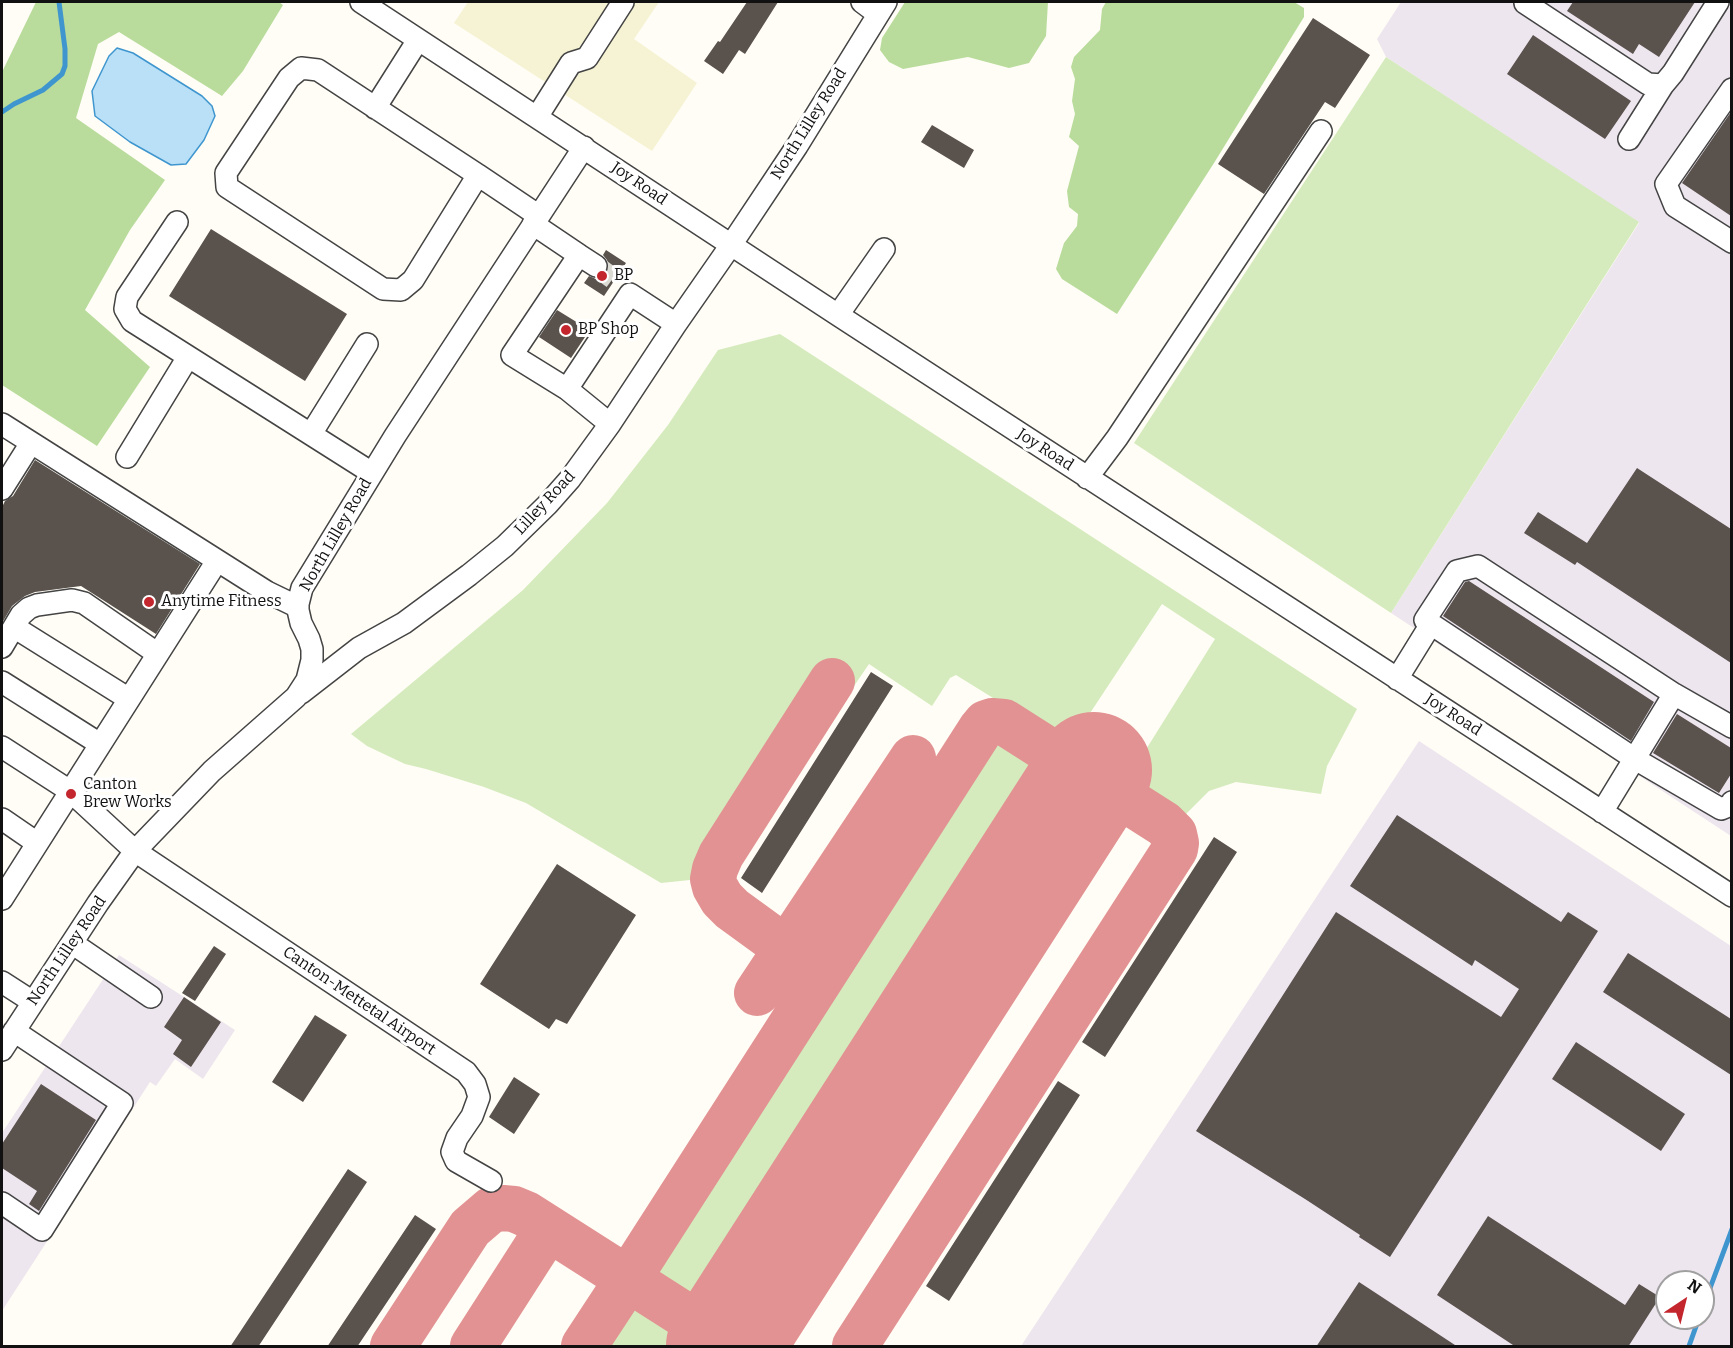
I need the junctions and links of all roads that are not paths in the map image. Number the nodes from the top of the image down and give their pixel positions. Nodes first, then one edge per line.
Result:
1 (361, 2) edge
2 (623, 2) edge
3 (1525, 2) edge
4 (1718, 2) edge
5 (875, 6) edge
6 (418, 40) junction
7 (1663, 85) junction
8 (1731, 89) edge
9 (375, 108) junction
10 (537, 117) junction
11 (1321, 130) dead end
12 (1629, 140) dead end
13 (584, 147) junction
14 (478, 175) junction
15 (536, 220) junction
16 (177, 222) dead end
17 (1731, 242) edge
18 (731, 245) junction
19 (884, 249) dead end
20 (838, 315) junction
21 (676, 324) junction
22 (367, 344) dead end
23 (188, 357) junction
24 (567, 389) junction
25 (2, 424) edge
26 (610, 424) junction
27 (310, 434) junction
28 (31, 443) junction
29 (127, 457) dead end
30 (372, 473) junction
31 (1088, 478) junction
32 (2, 489) edge
33 (217, 561) junction
34 (298, 607) junction
35 (1431, 624) junction
36 (14, 627) junction
37 (2, 647) edge
38 (158, 654) junction
39 (1397, 679) junction
40 (2, 682) edge
41 (1674, 694) junction
42 (296, 697) junction
43 (129, 699) junction
44 (1731, 728) edge
45 (100, 744) junction
46 (2, 747) edge
47 (1635, 759) junction
48 (70, 791) junction
49 (1731, 802) edge
50 (1602, 812) junction
51 (2, 819) edge
52 (37, 843) junction
53 (135, 851) junction
54 (4, 891) edge
55 (1731, 896) edge
56 (72, 943) junction
57 (2, 982) edge
58 (152, 997) dead end
59 (33, 1002) junction
60 (14, 1031) junction
61 (2, 1050) edge
62 (491, 1181) dead end
63 (2, 1203) edge

1 - 6 street, Joy Road
2 - 10 street
3 - 7 street
4 - 7 street
5 - 18 street, North Lilley Road
6 - 9 street
6 - 10 street, Joy Road
7 - 12 street
8 - 17 street
9 - 14 street
9 - 14 street
10 - 13 street, Joy Road
11 - 31 street
13 - 15 street, North Lilley Road
13 - 18 street, Joy Road
14 - 15 street
15 - 24 street
15 - 30 street, North Lilley Road
16 - 23 street
18 - 20 street, Joy Road
18 - 21 street, Lilley Road
19 - 20 street
20 - 31 street, Joy Road
21 - 24 street
21 - 26 street, Lilley Road
22 - 27 street
23 - 27 street
23 - 29 street
24 - 26 street
25 - 28 street
26 - 42 street, Lilley Road
27 - 30 street
28 - 32 street
28 - 33 street
30 - 34 street, North Lilley Road
31 - 39 street, Joy Road
33 - 34 street
33 - 38 street
34 - 42 street, North Lilley Road
35 - 39 street
35 - 41 street
35 - 47 street
36 - 37 street
36 - 38 street
36 - 43 street
38 - 43 street
39 - 50 street, Joy Road
40 - 45 street
41 - 44 street
41 - 47 street
42 - 53 street, North Lilley Road
43 - 45 street
45 - 48 street
46 - 48 street
47 - 49 street
47 - 50 street
48 - 52 street
48 - 53 street
50 - 55 street, Joy Road
51 - 52 street
52 - 54 street
53 - 56 street, North Lilley Road
53 - 62 street, Canton-Mettetal Airport
56 - 58 street
56 - 59 street, North Lilley Road
57 - 59 street
59 - 60 street, North Lilley Road
60 - 61 street, North Lilley Road
60 - 63 street

